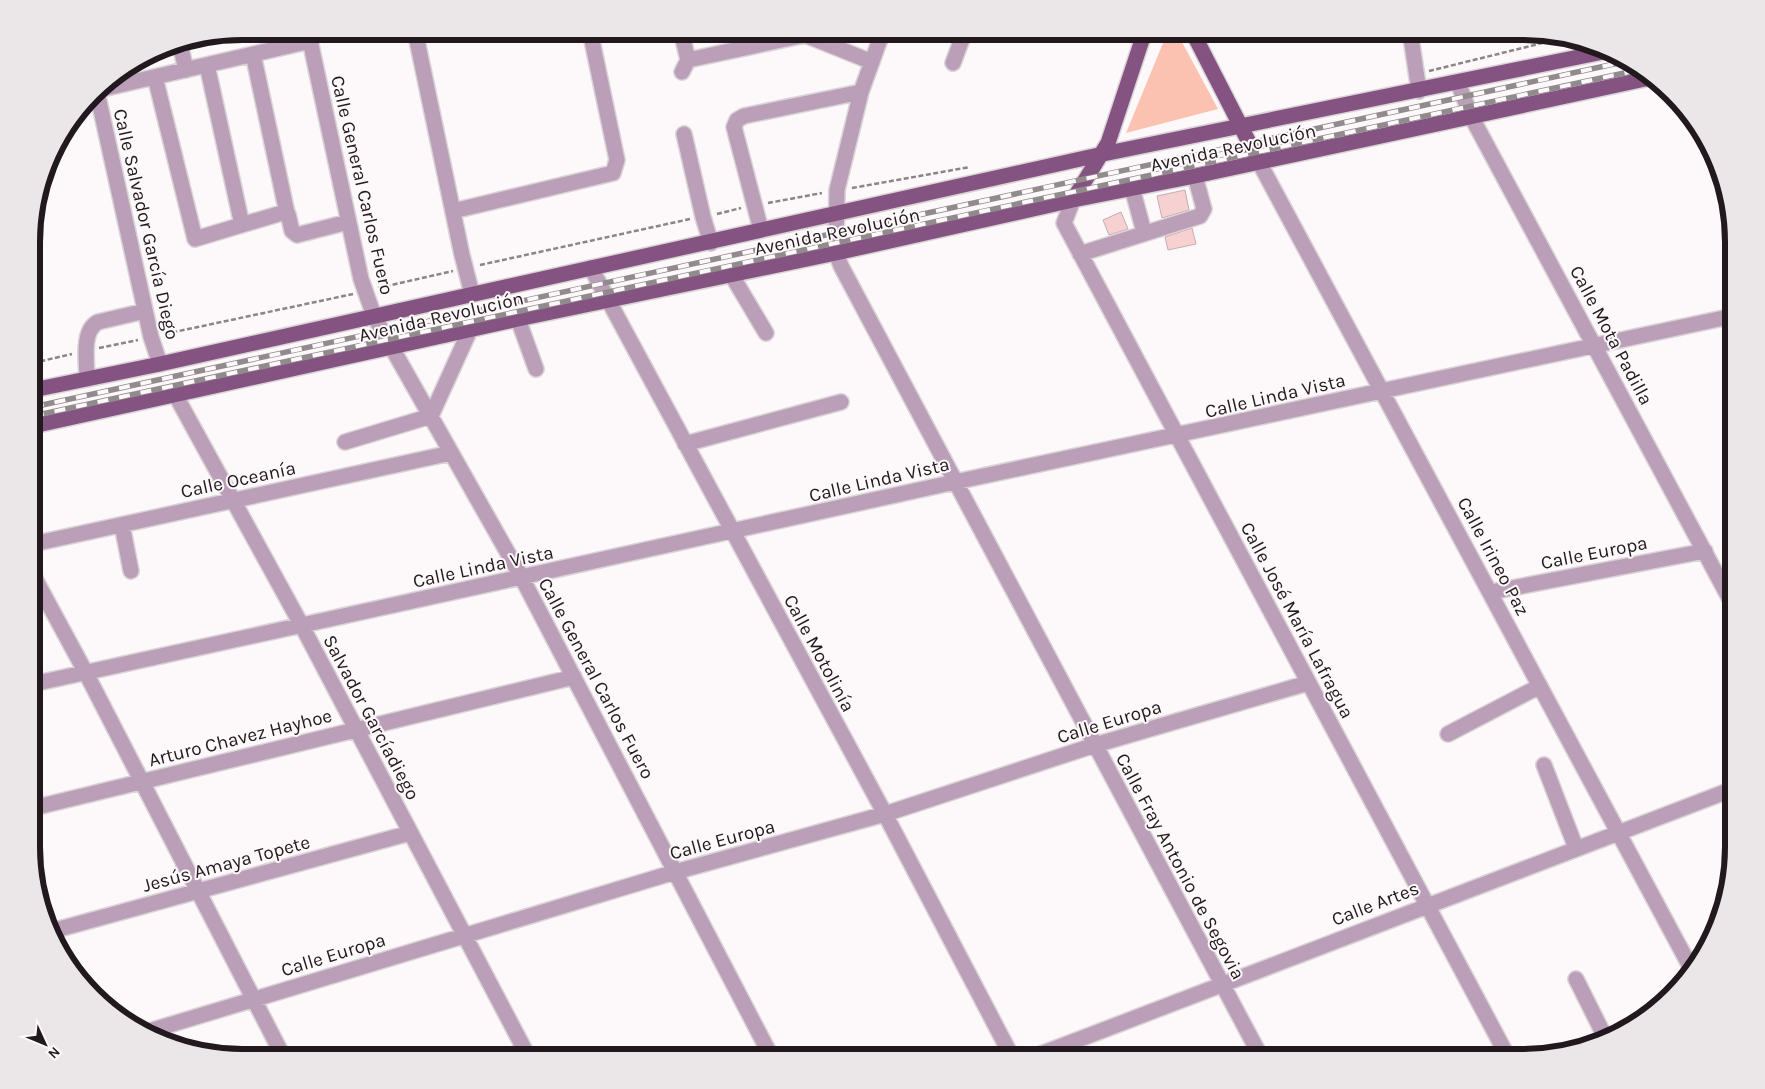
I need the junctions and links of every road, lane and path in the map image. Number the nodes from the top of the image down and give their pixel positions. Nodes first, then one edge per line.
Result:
1 (297, 40) edge
2 (310, 40) edge
3 (417, 40) edge
4 (592, 40) edge
5 (682, 40) edge
6 (779, 40) edge
7 (820, 40) edge
8 (880, 40) edge
9 (962, 40) edge
10 (1142, 40) edge
11 (1197, 40) edge
12 (1411, 40) edge
13 (1548, 42) edge
14 (181, 50) edge
15 (253, 54) junction
16 (1596, 54) edge
17 (872, 62) junction
18 (954, 63) dead end
19 (207, 65) junction
20 (186, 70) junction
21 (1416, 74) junction
22 (155, 77) junction
23 (1643, 80) edge
24 (1458, 83) junction
25 (112, 87) edge
26 (1419, 91) junction
27 (861, 92) junction
28 (99, 99) edge
29 (1471, 116) junction
30 (1242, 128) junction
31 (684, 134) dead end
32 (1103, 154) junction
33 (1259, 162) junction
34 (1195, 176) junction
35 (1132, 188) junction
36 (838, 190) junction
37 (1073, 200) junction
38 (753, 206) junction
39 (453, 211) junction
40 (287, 213) junction
41 (838, 213) junction
42 (703, 217) junction
43 (348, 222) junction
44 (242, 225) junction
45 (761, 230) junction
46 (1144, 232) junction
47 (711, 242) junction
48 (836, 253) junction
49 (1080, 254) junction
50 (465, 268) junction
51 (591, 268) junction
52 (731, 274) junction
53 (365, 291) junction
54 (472, 294) junction
55 (608, 300) junction
56 (145, 311) junction
57 (374, 316) junction
58 (1725, 318) edge
59 (518, 319) junction
60 (470, 330) junction
61 (766, 334) dead end
62 (151, 337) junction
63 (1595, 346) junction
64 (391, 348) junction
65 (87, 351) junction
66 (40, 361) edge
67 (160, 364) junction
68 (536, 369) dead end
69 (87, 379) junction
70 (40, 389) edge
71 (1383, 391) junction
72 (176, 396) junction
73 (841, 402) dead end
74 (430, 416) junction
75 (40, 425) edge
76 (1178, 437) junction
77 (345, 442) dead end
78 (685, 444) junction
79 (451, 453) junction
80 (955, 482) junction
81 (234, 501) junction
82 (122, 525) junction
83 (733, 533) junction
84 (40, 543) edge
85 (1705, 551) junction
86 (131, 571) dead end
87 (522, 578) junction
88 (40, 588) edge
89 (1725, 590) edge
90 (1490, 592) junction
91 (302, 626) junction
92 (86, 673) junction
93 (574, 678) junction
94 (40, 683) edge
95 (1308, 683) junction
96 (1540, 686) junction
97 (356, 730) junction
98 (1448, 734) dead end
99 (1095, 745) junction
100 (1544, 765) dead end
101 (142, 782) junction
102 (1725, 792) edge
103 (40, 806) edge
104 (885, 814) junction
105 (1618, 832) junction
106 (410, 833) junction
107 (1576, 848) junction
108 (676, 872) junction
109 (198, 892) junction
110 (1427, 905) junction
111 (58, 929) edge
112 (464, 935) junction
113 (1688, 963) edge
114 (1576, 979) dead end
115 (1221, 984) junction
116 (252, 999) junction
117 (155, 1029) edge
118 (1602, 1033) edge
119 (279, 1049) edge
120 (523, 1049) edge
121 (767, 1049) edge
122 (1007, 1049) edge
123 (1056, 1049) edge
124 (1257, 1049) edge
125 (1504, 1049) edge

1 - 15 street
2 - 43 street, Calle General Carlos Fuero
3 - 39 street
4 - 39 street
5 - 6 street
7 - 17 street
8 - 17 street, Calle Fray Antonio de Segovia
9 - 18 street
10 - 32 main road
11 - 30 main road
12 - 21 street
13 - 21 path
14 - 20 street
15 - 19 street
15 - 40 street
16 - 24 main road, Avenida Revolución
17 - 27 street, Calle Fray Antonio de Segovia
19 - 20 street
19 - 44 street
20 - 22 street
21 - 26 street
22 - 25 street
22 - 44 street
23 - 29 main road, Avenida Revolución
24 - 26 main road, Avenida Revolución
24 - 29 street, Calle Mota Padilla
26 - 30 main road, Avenida Revolución
27 - 36 street, Calle Fray Antonio de Segovia
27 - 38 street
28 - 56 street, Calle Salvador García Diego
29 - 33 main road, Avenida Revolución
29 - 63 street, Calle Mota Padilla
30 - 32 main road, Avenida Revolución
30 - 33 main road
31 - 42 street
32 - 37 main road
32 - 41 main road, Avenida Revolución
33 - 34 main road, Avenida Revolución
33 - 71 street, Calle Irineo Paz
34 - 35 main road, Avenida Revolución
34 - 46 street
35 - 37 main road, Avenida Revolución
35 - 46 street
36 - 38 path
36 - 41 street, Calle Fray Antonio de Segovia
37 - 48 main road, Avenida Revolución
37 - 49 street, Calle José María Lafragua
38 - 42 path
38 - 45 street
39 - 50 street
40 - 43 street
40 - 44 street
41 - 45 main road, Avenida Revolución
41 - 48 street, Calle Fray Antonio de Segovia
42 - 47 street
42 - 50 path
43 - 53 street, Calle General Carlos Fuero
45 - 47 main road, Avenida Revolución
46 - 49 street
47 - 51 main road, Avenida Revolución
48 - 52 main road, Avenida Revolución
48 - 80 street, Calle Fray Antonio de Segovia
49 - 76 street, Calle José María Lafragua
50 - 53 path
50 - 54 street
51 - 54 main road, Avenida Revolución
51 - 55 street, Calle Motolinía
52 - 55 main road, Avenida Revolución
52 - 61 street
53 - 57 street, Calle General Carlos Fuero
53 - 62 path
54 - 57 main road, Avenida Revolución
55 - 59 main road, Avenida Revolución
55 - 78 street, Calle Motolinía
56 - 62 street, Calle Salvador García Diego
56 - 65 street
57 - 64 street, Calle General Carlos Fuero
57 - 67 main road, Avenida Revolución
58 - 63 street, Calle Linda Vista
59 - 60 main road, Avenida Revolución
59 - 68 street
60 - 64 main road, Avenida Revolución
60 - 74 street
62 - 65 path
62 - 67 street, Calle Salvador García Diego
63 - 71 street, Calle Linda Vista
63 - 85 street, Calle Mota Padilla
64 - 72 main road, Avenida Revolución
64 - 74 street, Calle General Carlos Fuero
65 - 66 path
65 - 69 street
67 - 69 main road, Avenida Revolución
69 - 70 main road, Avenida Revolución
71 - 76 street, Calle Linda Vista
71 - 90 street, Calle Irineo Paz
72 - 75 main road, Avenida Revolución
72 - 81 street, Salvador Garcíadiego
73 - 78 street
74 - 77 street
74 - 79 street, Calle General Carlos Fuero
76 - 80 street, Calle Linda Vista
76 - 95 street, Calle José María Lafragua
78 - 83 street, Calle Motolinía
79 - 81 street, Calle Oceanía
79 - 87 street, Calle General Carlos Fuero
80 - 83 street, Calle Linda Vista
80 - 99 street, Calle Fray Antonio de Segovia
81 - 82 street, Calle Oceanía
81 - 91 street, Salvador Garcíadiego
82 - 84 street, Calle Oceanía
82 - 86 street
83 - 87 street, Calle Linda Vista
83 - 104 street, Calle Motolinía
85 - 89 street, Calle Mota Padilla
85 - 90 street, Calle Europa
87 - 91 street, Calle Linda Vista
87 - 93 street, Calle General Carlos Fuero
88 - 92 street
90 - 96 street, Calle Irineo Paz
91 - 92 street, Calle Linda Vista
91 - 97 street, Salvador Garcíadiego
92 - 94 street, Calle Linda Vista
92 - 101 street
93 - 97 street, Arturo Chavez Hayhoe
93 - 108 street, Calle General Carlos Fuero
95 - 99 street, Calle Europa
95 - 110 street, Calle José María Lafragua
96 - 98 street
96 - 105 street, Calle Irineo Paz
97 - 101 street, Arturo Chavez Hayhoe
97 - 106 street, Salvador Garcíadiego
99 - 104 street, Calle Europa
99 - 115 street, Calle Fray Antonio de Segovia
100 - 107 street
101 - 103 street, Arturo Chavez Hayhoe
101 - 109 street
102 - 105 street, Calle Artes
104 - 108 street, Calle Europa
104 - 122 street, Calle Motolinía
105 - 107 street, Calle Artes
105 - 113 street, Calle Irineo Paz
106 - 109 street, Jesús Amaya Topete
106 - 112 street, Salvador Garcíadiego
107 - 110 street, Calle Artes
108 - 112 street, Calle Europa
108 - 121 street, Calle General Carlos Fuero
109 - 111 street, Jesús Amaya Topete
109 - 116 street
110 - 115 street, Calle Artes
110 - 125 street, Calle José María Lafragua
112 - 116 street, Calle Europa
112 - 120 street, Salvador Garcíadiego
114 - 118 street
115 - 123 street, Calle Artes
115 - 124 street, Calle Fray Antonio de Segovia
116 - 117 street, Calle Europa
116 - 119 street

